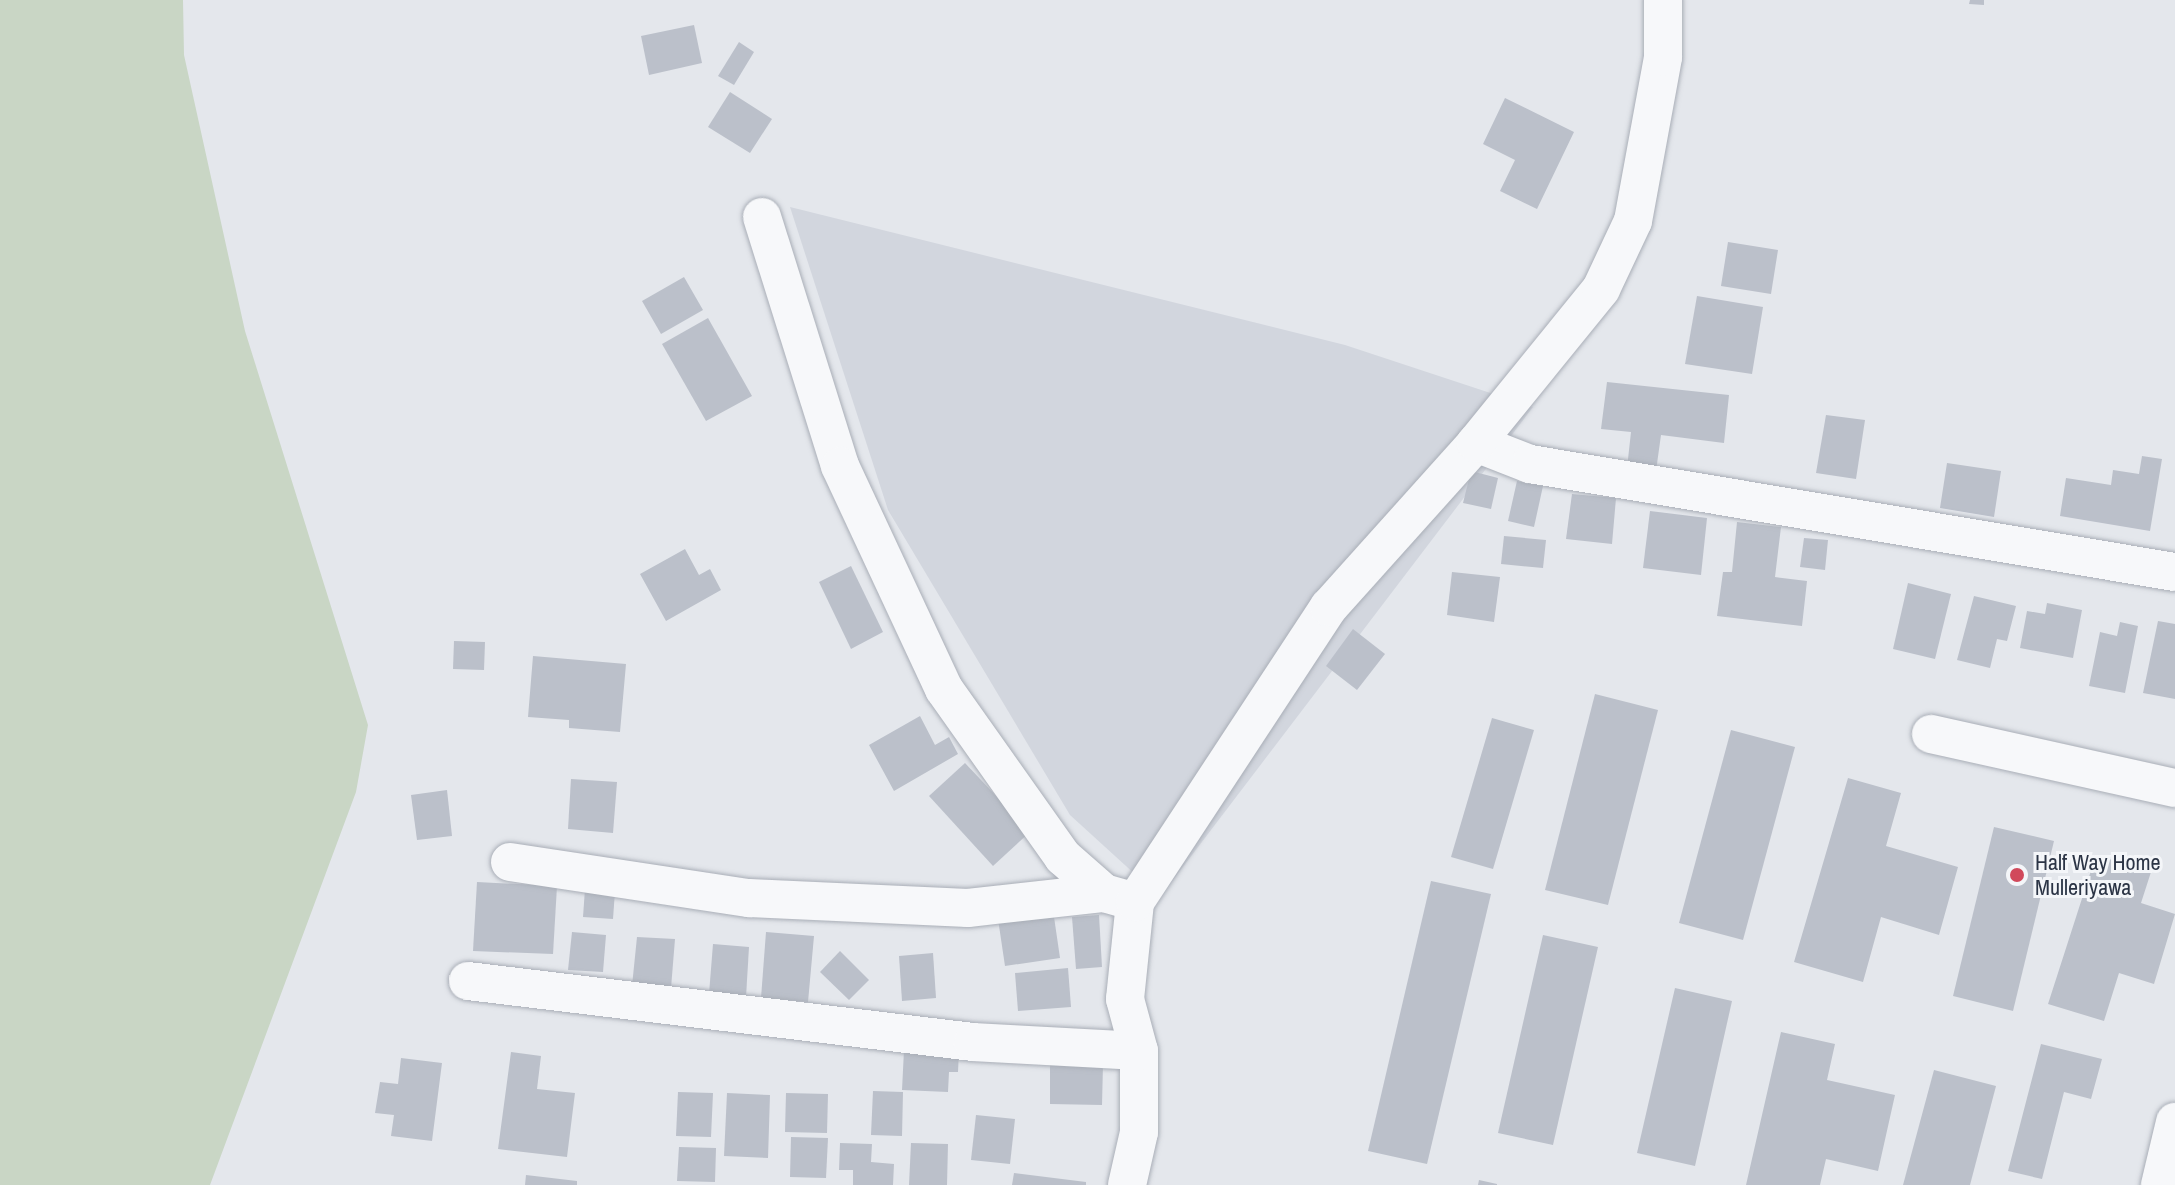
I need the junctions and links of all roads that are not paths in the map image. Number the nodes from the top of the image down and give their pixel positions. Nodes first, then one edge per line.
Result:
1 (1663, 0) edge
2 (762, 217) dead end
3 (1476, 443) junction
4 (2175, 572) edge
5 (1931, 734) dead end
6 (2175, 788) edge
7 (510, 862) dead end
8 (1119, 898) junction
9 (468, 981) dead end
10 (1139, 1051) junction
11 (2175, 1122) edge
12 (1127, 1185) edge
13 (2160, 1185) edge

1 - 3 street
2 - 8 street
3 - 4 street
3 - 8 street
5 - 6 street
7 - 8 street
8 - 10 street
9 - 10 street
10 - 12 street
11 - 13 street

